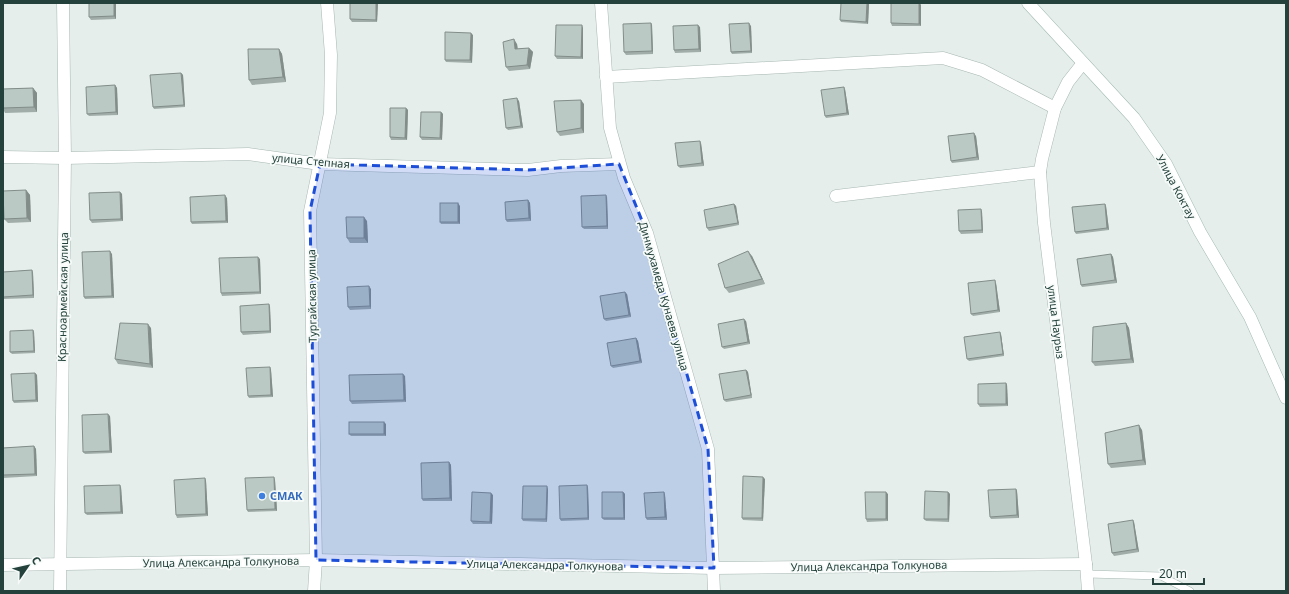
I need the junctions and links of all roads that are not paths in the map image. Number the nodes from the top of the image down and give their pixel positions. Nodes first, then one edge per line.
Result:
1 (63, 3) edge
2 (327, 3) edge
3 (601, 3) edge
4 (1028, 3) edge
5 (1083, 63) junction
6 (606, 77) junction
7 (1055, 108) junction
8 (3, 157) edge
9 (65, 158) junction
10 (320, 164) junction
11 (619, 164) junction
12 (1040, 172) junction
13 (836, 196) dead end
14 (1286, 398) edge
15 (316, 560) junction
16 (3, 565) edge
17 (60, 565) junction
18 (714, 568) junction
19 (1087, 569) junction
20 (60, 591) edge
21 (314, 591) edge
22 (714, 591) edge
23 (1088, 591) edge
24 (1190, 591) edge

1 - 9 street, Красноармейская улица
2 - 10 street, Тургайская улица
3 - 6 street, Динмухамеда Кунаева улица
4 - 5 street, Улица Коктау
5 - 7 street, улица Наурыз
5 - 14 street, Улица Коктау
6 - 7 street
6 - 11 street, Динмухамеда Кунаева улица
7 - 12 street, улица Наурыз
8 - 9 street, улица Степная
9 - 10 street, улица Степная
9 - 17 street, Красноармейская улица
10 - 11 street, улица Степная
10 - 15 street, Тургайская улица
11 - 18 street, Динмухамеда Кунаева улица
12 - 13 street
12 - 19 street, улица Наурыз
15 - 17 street, Улица Александра Толкунова
15 - 18 street, Улица Александра Толкунова
15 - 21 street, Тургайская улица
16 - 17 street, Улица Александра Толкунова
17 - 20 street, Красноармейская улица
18 - 19 street, Улица Александра Толкунова
18 - 22 street, Динмухамеда Кунаева улица
19 - 23 street, улица Наурыз
19 - 24 lane

